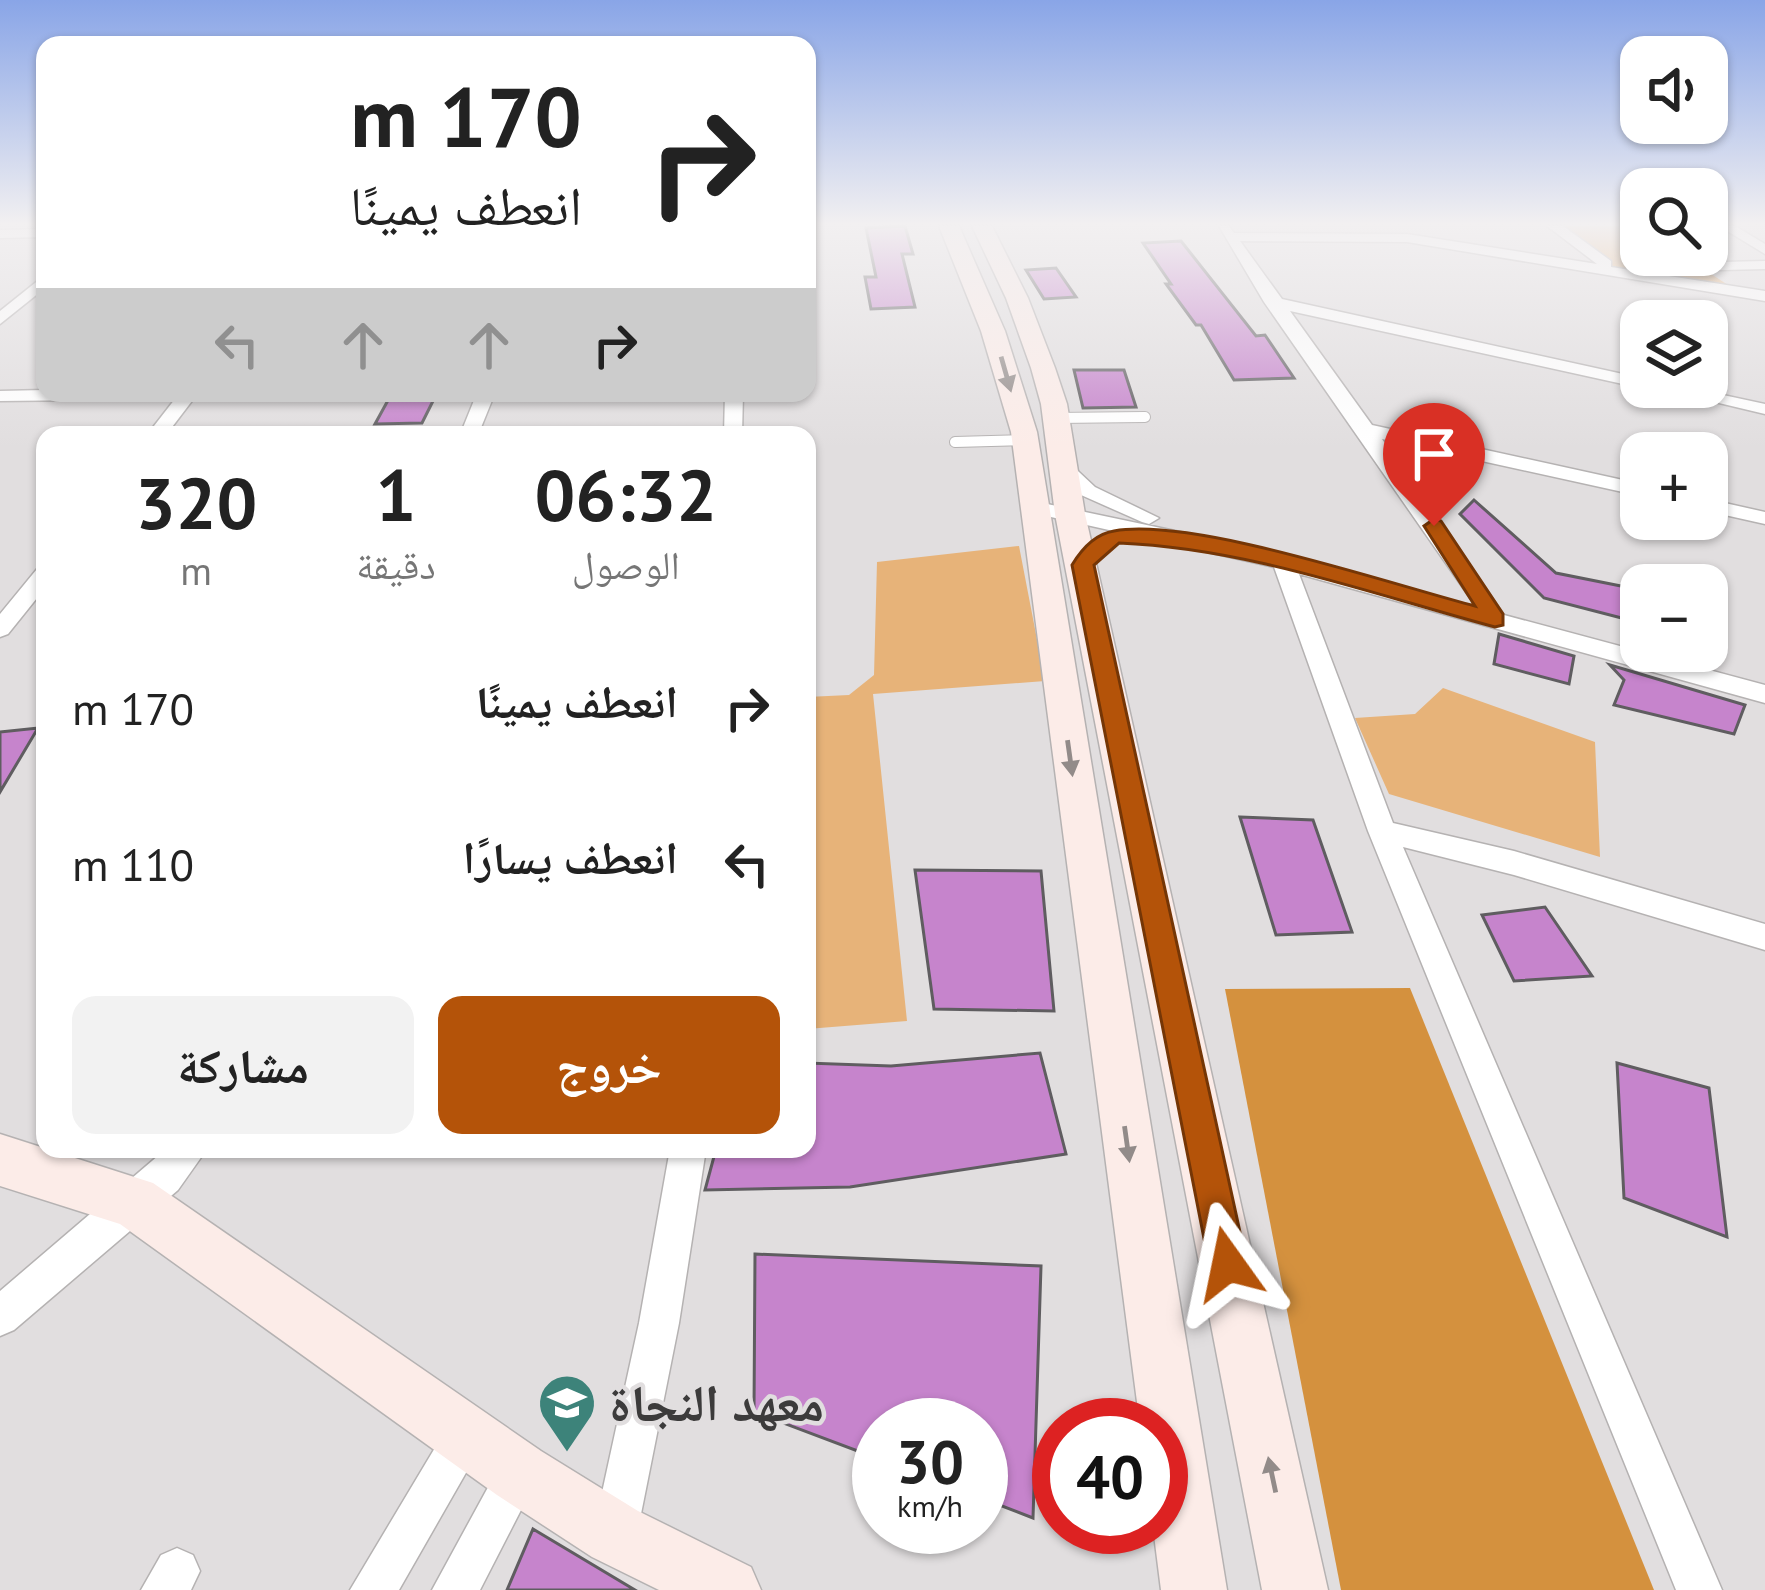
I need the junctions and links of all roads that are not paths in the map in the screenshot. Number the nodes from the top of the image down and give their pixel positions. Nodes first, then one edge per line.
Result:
1 (980, 300) edge
2 (1017, 300) edge
3 (1272, 302) joint
4 (1620, 378) edge
5 (0, 396) edge
6 (36, 396) edge
7 (183, 402) edge
8 (1728, 402) edge
9 (1765, 410) edge
10 (1145, 417) dead end
11 (163, 426) edge
12 (1040, 429) junction
13 (1364, 429) junction
14 (955, 442) dead end
15 (1063, 463) junction
16 (1620, 485) edge
17 (1051, 510) junction
18 (1728, 510) edge
19 (1765, 518) edge
20 (1232, 549) junction
21 (1283, 564) junction
22 (1083, 565) junction
23 (36, 585) edge
24 (1495, 619) junction
25 (0, 629) edge
26 (1765, 694) edge
27 (1382, 831) junction
28 (1765, 937) edge
29 (181, 1158) edge
30 (686, 1158) edge
31 (0, 1160) edge
32 (134, 1202) junction
33 (0, 1316) edge
34 (466, 1436) junction
35 (519, 1473) junction
36 (615, 1534) junction
37 (374, 1590) edge
38 (455, 1590) edge
39 (728, 1590) edge
40 (1194, 1590) edge
41 (1295, 1590) edge
42 (1699, 1590) edge

1 -> 12 street
2 - 12 street
3 - 4 street
3 - 13 street
5 - 6 street
7 - 11 street
8 - 9 street
10 - 12 lane
12 - 14 lane
12 - 15 street
12 - 17 street
13 - 16 street
13 - 24 street
15 - 17 street
15 - 20 street
17 - 20 street
17 - 22 street
17 -> 40 street
18 - 19 street
20 - 21 street
20 - 22 street
21 - 24 street
21 - 27 street
41 -> 22 street
23 - 25 street
24 - 26 street
27 - 28 street
27 - 42 street
29 - 32 street
30 - 36 street
31 - 32 street
32 - 33 street
32 - 34 street
34 - 35 street
34 - 37 street
35 - 36 street
35 - 38 street
36 - 39 street

